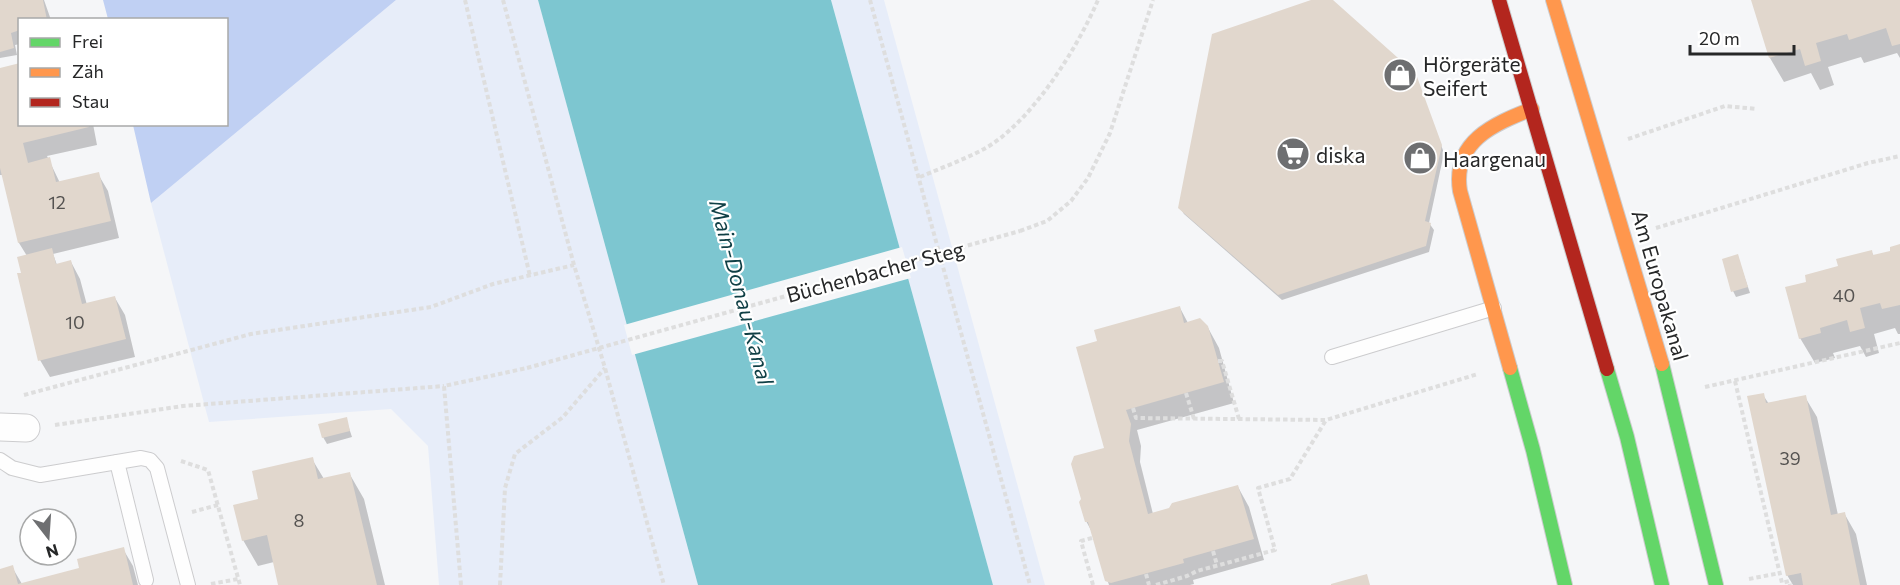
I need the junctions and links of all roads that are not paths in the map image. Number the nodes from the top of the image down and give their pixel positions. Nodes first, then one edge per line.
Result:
1 (1499, 0) edge
2 (1553, 0) edge
3 (1532, 109) junction
4 (1494, 308) junction
5 (1332, 357) dead end
6 (0, 460) edge
7 (117, 462) junction
8 (146, 580) dead end
9 (188, 585) edge
10 (1565, 585) edge
11 (1662, 585) edge
12 (1716, 585) edge

1 - 3 main road
2 - 12 main road, Am Europakanal
3 - 4 main road
3 - 11 main road
4 - 5 lane
4 - 10 main road
6 - 7 lane
7 - 8 lane
7 - 9 lane

